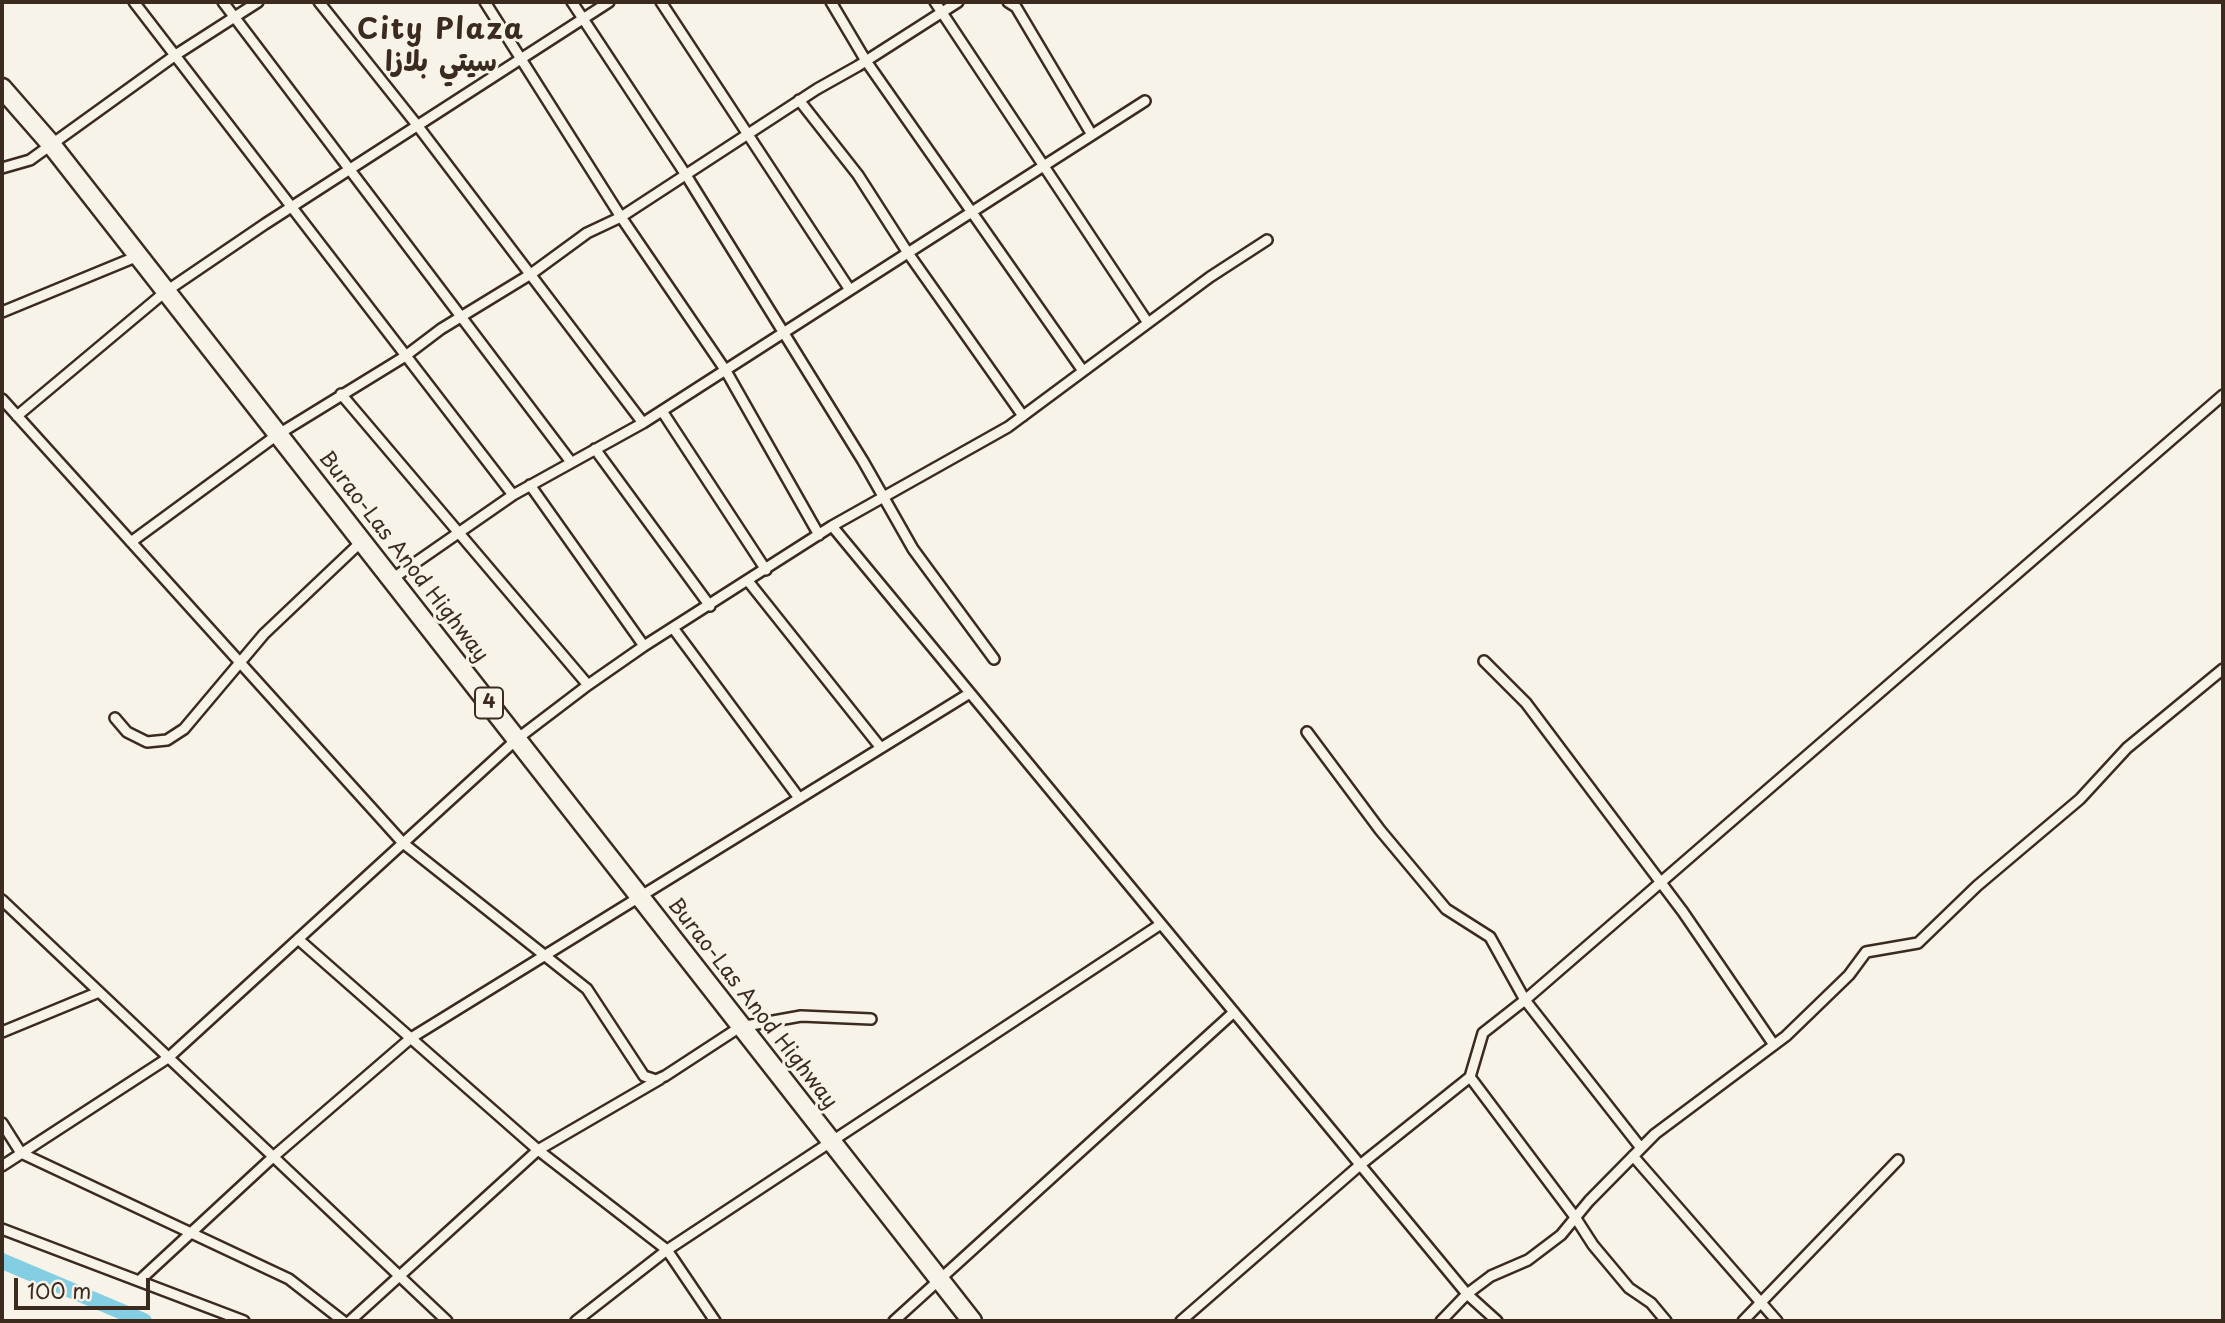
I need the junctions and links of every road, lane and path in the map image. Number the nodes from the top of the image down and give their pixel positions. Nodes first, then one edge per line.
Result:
1 (134, 2) edge
2 (223, 2) edge
3 (258, 2) edge
4 (318, 2) edge
5 (485, 2) edge
6 (572, 2) edge
7 (609, 2) edge
8 (660, 2) edge
9 (831, 2) edge
10 (935, 2) edge
11 (958, 2) edge
12 (1008, 2) edge
13 (942, 12) junction
14 (235, 16) junction
15 (582, 18) junction
16 (177, 54) junction
17 (521, 61) junction
18 (866, 61) junction
19 (2, 88) edge
20 (799, 100) junction
21 (1145, 101) dead end
22 (417, 125) junction
23 (747, 135) junction
24 (1092, 135) junction
25 (50, 143) junction
26 (1044, 166) junction
27 (2, 169) edge
28 (348, 170) junction
29 (686, 175) junction
30 (292, 207) junction
31 (972, 212) junction
32 (621, 217) junction
33 (1267, 240) dead end
34 (908, 253) junction
35 (138, 257) junction
36 (531, 274) junction
37 (849, 290) junction
38 (165, 292) junction
39 (2, 312) edge
40 (460, 318) junction
41 (1148, 323) junction
42 (784, 333) junction
43 (404, 357) junction
44 (726, 371) junction
45 (1083, 371) junction
46 (341, 394) junction
47 (2223, 395) edge
48 (2, 399) edge
49 (662, 411) junction
50 (17, 416) junction
51 (1023, 416) junction
52 (643, 423) junction
53 (277, 435) junction
54 (595, 449) junction
55 (571, 462) junction
56 (530, 485) junction
57 (513, 495) junction
58 (883, 497) junction
59 (832, 526) junction
60 (458, 534) junction
61 (819, 535) junction
62 (131, 542) junction
63 (361, 542) junction
64 (766, 570) junction
65 (392, 579) junction
66 (748, 581) junction
67 (710, 606) junction
68 (673, 628) junction
69 (644, 646) junction
70 (994, 659) dead end
71 (1484, 661) dead end
72 (239, 662) junction
73 (2223, 668) edge
74 (588, 685) junction
75 (970, 693) junction
76 (115, 718) dead end
77 (1307, 732) dead end
78 (517, 739) junction
79 (881, 748) junction
80 (799, 798) junction
81 (403, 843) junction
82 (1660, 882) junction
83 (640, 897) junction
84 (4, 906) edge
85 (1161, 924) junction
86 (298, 939) junction
87 (545, 956) junction
88 (99, 992) junction
89 (1525, 1000) junction
90 (1234, 1012) junction
91 (871, 1018) dead end
92 (740, 1027) junction
93 (2, 1032) edge
94 (411, 1038) junction
95 (1774, 1045) junction
96 (168, 1058) junction
97 (665, 1076) junction
98 (1469, 1077) junction
99 (2, 1123) edge
100 (831, 1142) junction
101 (1642, 1148) junction
102 (538, 1150) junction
103 (21, 1153) junction
104 (1633, 1156) junction
105 (274, 1157) junction
106 (1898, 1160) dead end
107 (1360, 1165) junction
108 (2, 1166) edge
109 (1575, 1217) junction
110 (2, 1229) edge
111 (192, 1233) junction
112 (667, 1250) junction
113 (400, 1276) junction
114 (940, 1279) junction
115 (140, 1280) junction
116 (1466, 1294) junction
117 (1761, 1302) junction
118 (244, 1321) edge
119 (343, 1321) edge
120 (350, 1321) edge
121 (447, 1321) edge
122 (576, 1321) edge
123 (715, 1321) edge
124 (894, 1321) edge
125 (972, 1321) edge
126 (1181, 1321) edge
127 (1441, 1321) edge
128 (1496, 1321) edge
129 (1666, 1321) edge
130 (1743, 1321) edge
131 (1777, 1321) edge

1 - 16 street
2 - 14 street
3 - 14 street
4 - 22 street
5 - 17 street
6 - 15 street
7 - 15 street
8 - 23 street
9 - 18 street
10 - 13 street
11 - 13 street
12 - 24 street
13 - 18 street
13 - 26 street
14 - 16 street
14 - 28 street
15 - 17 street
15 - 29 street
16 - 25 street
16 - 30 street
17 - 22 street
17 - 32 street
18 - 20 street
18 - 31 street
19 - 25 highway, Burao-Las Anod Highway / 4
20 - 23 street
20 - 34 street
21 - 24 street
22 - 28 street
22 - 36 street
23 - 29 street
23 - 37 street
24 - 26 street
25 - 27 street
25 - 35 highway, Burao-Las Anod Highway / 4
26 - 31 street
26 - 41 street
28 - 30 street
28 - 40 street
29 - 32 street
29 - 42 street
30 - 38 street
30 - 43 street
31 - 34 street
31 - 45 street
32 - 36 street
32 - 44 street
33 - 41 street
34 - 37 street
34 - 51 street
35 - 38 highway, Burao-Las Anod Highway / 4
35 - 39 street
36 - 40 street
36 - 52 street
37 - 42 street
38 - 50 street
38 - 53 highway, Burao-Las Anod Highway / 4
40 - 43 street
40 - 55 street
41 - 45 street
42 - 44 street
42 - 58 street
43 - 46 street
43 - 57 street
44 - 49 street
44 - 61 street
45 - 51 street
46 - 53 street
46 - 60 street
47 - 82 street
48 - 50 street
49 - 52 street
49 - 64 street
50 - 62 street
51 - 58 street
52 - 54 street
53 - 62 street
53 - 63 highway, Burao-Las Anod Highway / 4
54 - 55 street
54 - 67 street
55 - 56 street
56 - 57 street
56 - 69 street
57 - 60 street
58 - 59 street
58 - 70 street
59 - 61 street
59 - 75 street
60 - 65 street
60 - 74 street
61 - 64 street
62 - 72 street
63 - 65 highway, Burao-Las Anod Highway / 4
63 - 72 street
64 - 66 street
65 - 78 highway, Burao-Las Anod Highway / 4
66 - 67 street
66 - 79 street
67 - 68 street
68 - 69 street
68 - 80 street
69 - 74 street
71 - 82 street
72 - 76 street
72 - 81 street
73 - 95 street
74 - 78 street
75 - 79 street
75 - 85 street
77 - 89 street
78 - 81 street
78 - 83 highway, Burao-Las Anod Highway / 4
79 - 80 street
80 - 83 street
81 - 86 street
81 - 87 street
82 - 89 street
82 - 95 street
83 - 87 street
83 - 92 highway, Burao-Las Anod Highway / 4
84 - 88 street
85 - 90 street
85 - 100 street
86 - 94 street
86 - 96 street
87 - 94 street
87 - 97 street
88 - 93 street
88 - 96 street
89 - 98 street
89 - 101 street
90 - 107 street
90 - 114 street
91 - 92 street
92 - 97 street
92 - 100 highway, Burao-Las Anod Highway / 4
94 - 102 street
94 - 105 street
95 - 101 street
96 - 103 street
96 - 105 street
97 - 102 street
98 - 107 street
98 - 109 street
99 - 103 street
100 - 112 street
100 - 114 highway, Burao-Las Anod Highway / 4
101 - 104 street
102 - 112 street
102 - 113 street
103 - 108 street
103 - 111 street
104 - 109 street
104 - 117 street
105 - 111 street
105 - 113 street
106 - 117 street
107 - 116 street
107 - 126 street
109 - 116 street
109 - 129 street
110 - 115 street
111 - 115 street
111 - 119 street
112 - 122 street
112 - 123 street
113 - 120 street
113 - 121 street
114 - 124 street
114 - 125 highway, Burao-Las Anod Highway / 4
115 - 118 street
116 - 127 street
116 - 128 street
117 - 130 street
117 - 131 street

